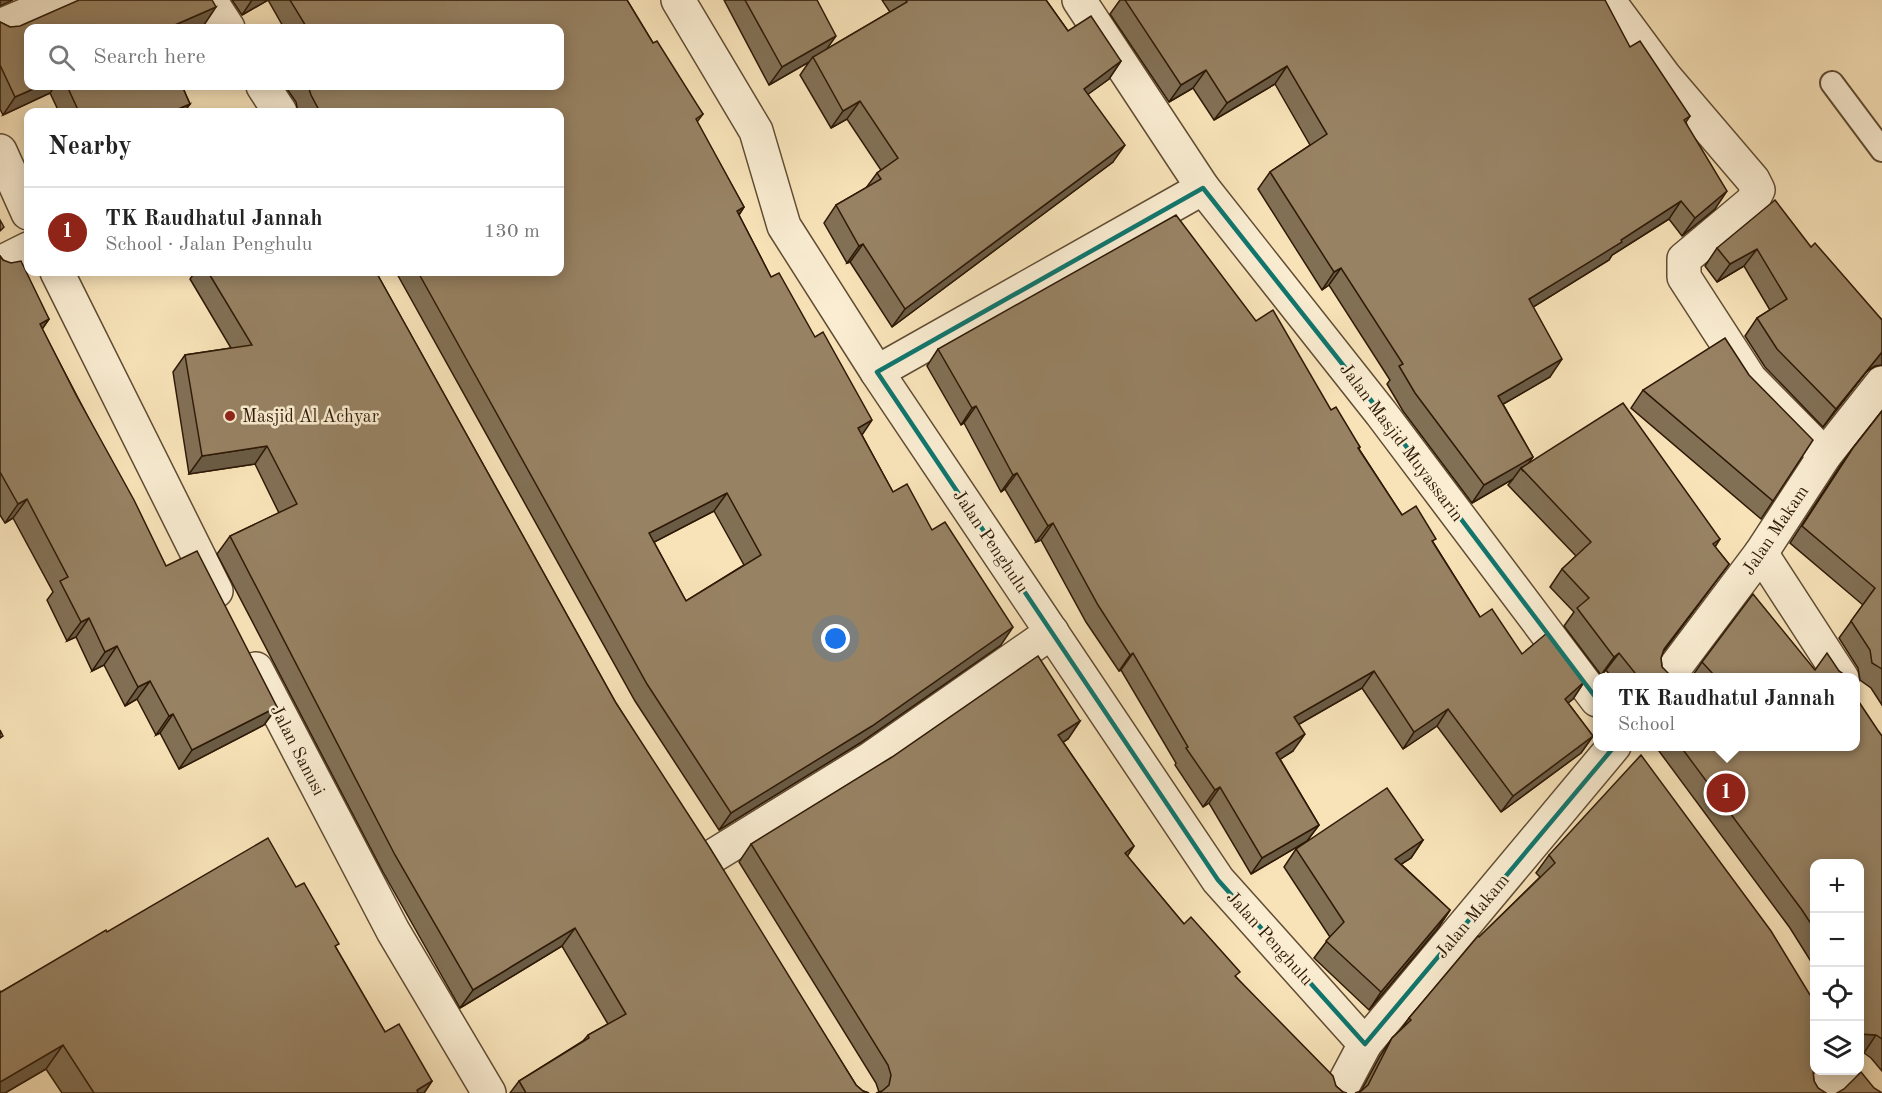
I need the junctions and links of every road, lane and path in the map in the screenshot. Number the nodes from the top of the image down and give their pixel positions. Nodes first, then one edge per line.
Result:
1 (61, 0) edge
2 (210, 0) edge
3 (678, 0) edge
4 (1079, 0) edge
5 (1608, 0) edge
6 (225, 24) edge
7 (0, 26) edge
8 (1832, 83) dead end
9 (266, 90) edge
10 (277, 108) edge
11 (1882, 150) edge
12 (0, 151) edge
13 (1203, 188) junction
14 (24, 204) edge
15 (24, 251) edge
16 (0, 263) edge
17 (59, 276) edge
18 (877, 372) junction
19 (1879, 393) edge
20 (1826, 455) junction
21 (1761, 553) junction
22 (229, 616) edge
23 (1052, 632) junction
24 (245, 648) edge
25 (1671, 673) edge
26 (1839, 673) edge
27 (1593, 695) edge
28 (1628, 751) edge
29 (694, 827) edge
30 (1365, 1044) junction
31 (1856, 1076) edge
32 (489, 1093) edge
33 (1339, 1093) edge
34 (1819, 1093) edge

1 - 7 street
2 - 6 street
3 - 18 street, Jalan Penghulu
4 - 13 street, Jalan Masjid Muyassarin
5 - 20 street
8 - 11 lane
9 - 10 street
12 - 14 street
13 - 18 street
13 - 27 street, Jalan Masjid Muyassarin
15 - 16 street
17 - 22 street
18 - 23 street, Jalan Penghulu
19 - 20 street, Jalan Makam
20 - 21 street, Jalan Makam
21 - 25 street, Jalan Makam
21 - 26 street
23 - 29 street
23 - 30 street, Jalan Penghulu
24 - 32 street, Jalan Sanusi
28 - 30 street, Jalan Makam
30 - 33 street, Jalan Makam
31 - 34 street

